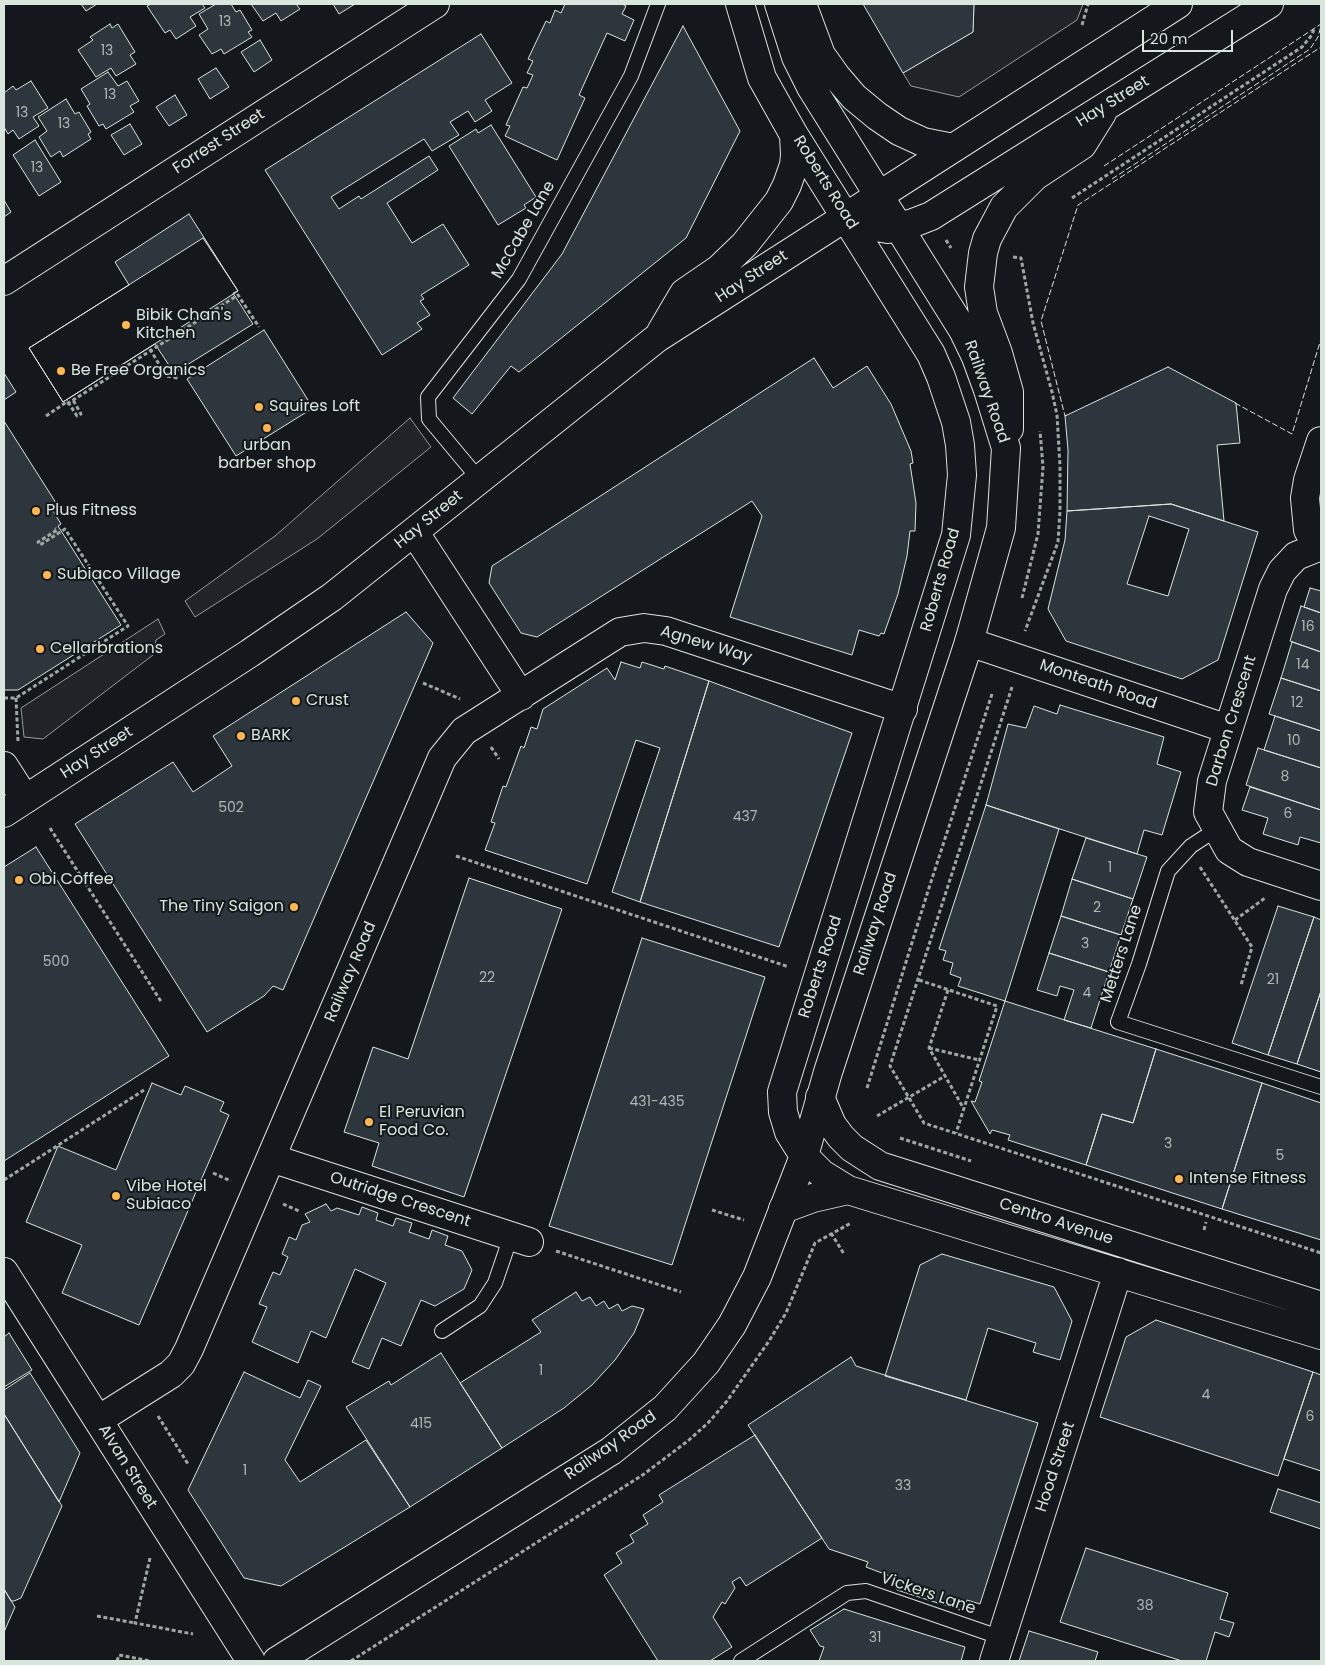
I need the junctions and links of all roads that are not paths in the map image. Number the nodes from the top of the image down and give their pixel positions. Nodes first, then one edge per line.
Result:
1 (435, 4) edge
2 (658, 4) edge
3 (740, 4) edge
4 (779, 4) edge
5 (802, 4) edge
6 (1178, 4) edge
7 (1269, 4) edge
8 (1105, 108) junction
9 (794, 135) junction
10 (952, 148) junction
11 (879, 196) junction
12 (846, 217) junction
13 (899, 227) junction
14 (4, 281) edge
15 (658, 338) junction
16 (1321, 441) edge
17 (1006, 448) junction
18 (479, 479) junction
19 (415, 532) junction
20 (1319, 547) edge
21 (969, 642) junction
22 (521, 696) junction
23 (903, 709) junction
24 (1228, 729) junction
25 (11, 756) edge
26 (14, 806) edge
27 (1217, 829) junction
28 (1321, 886) edge
29 (1321, 1087) edge
30 (820, 1097) junction
31 (804, 1156) junction
32 (271, 1158) junction
33 (848, 1190) junction
34 (783, 1209) junction
35 (520, 1239) joint
36 (4, 1272) edge
37 (1118, 1272) junction
38 (1321, 1306) edge
39 (442, 1331) dead end
40 (1321, 1335) edge
41 (98, 1420) junction
42 (998, 1649) edge
43 (251, 1661) edge
44 (277, 1661) edge
45 (742, 1661) edge

1 - 14 main road, Forrest Street
2 - 18 lane, McCabe Lane
3 - 9 main road, Roberts Road
4 - 11 main road, Railway Road
5 - 10 main road
6 - 10 main road, Hay Street
7 - 8 main road, Hay Street
8 - 13 main road, Hay Street
8 - 17 main road
9 - 12 main road, Roberts Road
9 - 15 main road
10 - 11 main road, Hay Street
11 - 12 main road, Hay Street
11 - 13 main road, Railway Road
12 - 13 main road, Hay Street
12 - 15 main road, Hay Street
12 - 23 main road, Roberts Road
13 - 17 main road, Railway Road
15 - 18 main road, Hay Street
16 - 20 main road
17 - 21 main road, Railway Road
18 - 19 main road, Hay Street
19 - 22 main road
19 - 26 main road, Hay Street
20 - 24 main road, Darbon Crescent
21 - 24 main road, Monteath Road
21 - 30 main road, Railway Road
22 - 23 main road, Agnew Way
22 - 32 main road, Railway Road
23 - 31 main road, Roberts Road
24 - 27 main road, Darbon Crescent
25 - 26 main road
27 - 28 main road, Darbon Crescent
27 - 29 lane, Metters Lane
30 - 31 main road, Railway Road
30 - 38 main road, Centro Avenue
31 - 33 main road, Centro Avenue
31 - 34 main road, Railway Road
32 - 35 main road, Outridge Crescent
32 - 41 main road, Railway Road
33 - 34 main road, Centro Avenue
33 - 37 main road, Centro Avenue
34 - 44 main road, Railway Road
35 - 39 lane
36 - 41 main road, Alvan Street
37 - 40 main road, Centro Avenue
37 - 42 main road, Hood Street
41 - 43 main road, Alvan Street
42 - 45 lane, Vickers Lane

